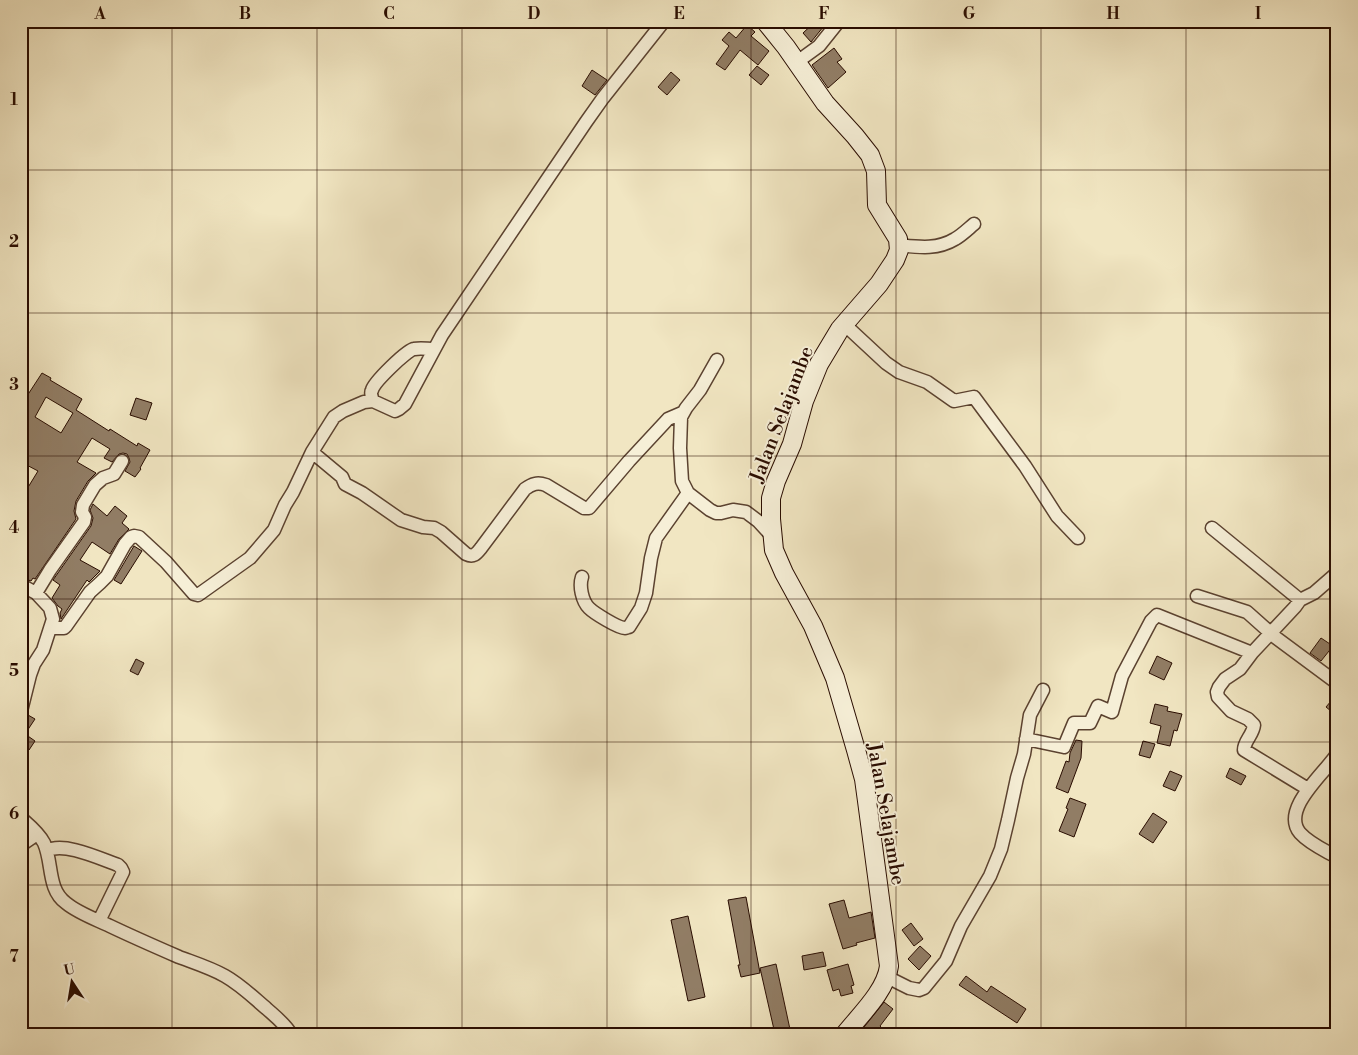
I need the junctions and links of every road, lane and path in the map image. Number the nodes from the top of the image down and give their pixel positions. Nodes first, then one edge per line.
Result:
1 (664, 21) edge
2 (765, 21) edge
3 (838, 21) edge
4 (797, 62) junction
5 (974, 224) dead end
6 (899, 245) junction
7 (844, 324) junction
8 (434, 349) junction
9 (717, 360) dead end
10 (373, 401) junction
11 (682, 413) junction
12 (312, 452) junction
13 (122, 461) dead end
14 (688, 492) junction
15 (1212, 528) dead end
16 (772, 536) junction
17 (1078, 538) dead end
18 (1337, 573) edge
19 (582, 577) dead end
20 (21, 585) edge
21 (36, 593) junction
22 (1197, 596) dead end
23 (1300, 600) junction
24 (50, 628) junction
25 (1270, 633) junction
26 (1252, 653) junction
27 (1337, 683) edge
28 (1043, 690) dead end
29 (21, 711) edge
30 (1026, 738) junction
31 (1336, 758) edge
32 (1308, 789) junction
33 (21, 818) edge
34 (37, 834) junction
35 (21, 845) edge
36 (47, 852) junction
37 (1333, 855) dead end
38 (99, 921) junction
39 (887, 977) junction
40 (291, 1034) edge
41 (845, 1034) edge

1 - 8 street
2 - 4 street
3 - 4 street
4 - 6 street
5 - 6 street
6 - 7 street, Jalan Selajambe
7 - 16 street, Jalan Selajambe
7 - 17 street
8 - 10 street
8 - 10 street
9 - 11 street
10 - 12 street
11 - 12 street
11 - 14 street
12 - 24 street
13 - 21 street
14 - 16 street
14 - 19 street
15 - 23 street
16 - 39 street, Jalan Selajambe
18 - 23 street
20 - 21 street
21 - 24 street
22 - 25 street
23 - 25 street
24 - 29 street
25 - 26 street
25 - 27 street
26 - 30 street
26 - 32 street
28 - 30 street
30 - 39 street
31 - 32 street
32 - 37 street
33 - 34 street
34 - 35 street
34 - 36 street
36 - 38 street
36 - 38 street
38 - 40 street
39 - 41 street, Jalan Selajambe

